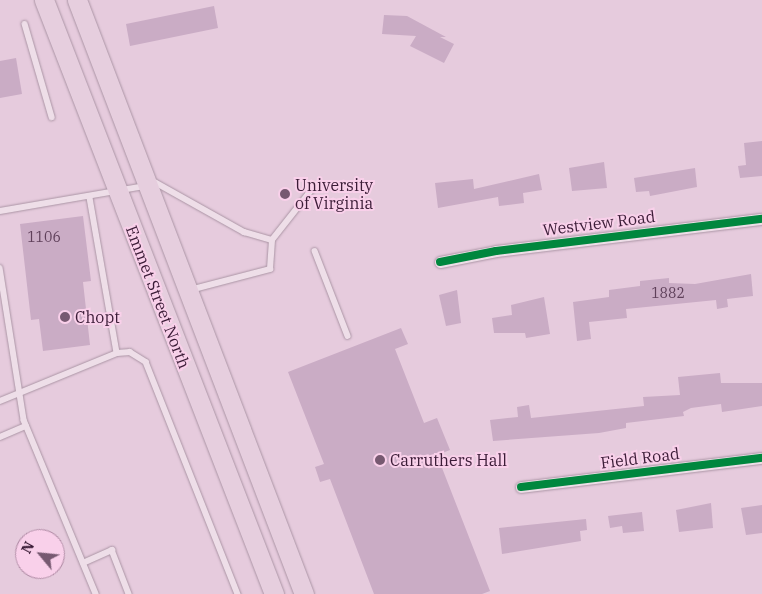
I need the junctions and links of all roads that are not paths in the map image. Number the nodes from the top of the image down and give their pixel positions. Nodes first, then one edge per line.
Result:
1 (44, 0) edge
2 (76, 0) edge
3 (25, 24) dead end
4 (52, 117) dead end
5 (142, 180) junction
6 (313, 188) dead end
7 (118, 192) junction
8 (90, 198) junction
9 (0, 211) edge
10 (762, 219) edge
11 (272, 240) junction
12 (316, 251) dead end
13 (440, 262) dead end
14 (0, 268) edge
15 (186, 291) junction
16 (348, 336) dead end
17 (118, 353) junction
18 (18, 394) junction
19 (0, 401) edge
20 (26, 426) junction
21 (0, 437) edge
22 (762, 458) edge
23 (521, 486) dead end
24 (83, 562) junction
25 (96, 594) edge
26 (129, 594) edge
27 (238, 594) edge
28 (274, 594) edge
29 (304, 594) edge

1 - 7 main road, Emmet Street North
2 - 5 main road, Emmet Street North
3 - 4 lane
5 - 7 lane
5 - 11 lane
5 - 15 main road, Emmet Street North
6 - 11 lane
7 - 8 lane
7 - 28 main road, Emmet Street North
8 - 9 lane
8 - 17 lane
10 - 13 street, Westview Road
11 - 15 lane
12 - 16 lane
14 - 18 lane
15 - 29 main road, Emmet Street North
17 - 18 lane
17 - 27 lane
18 - 19 lane
18 - 20 lane
20 - 21 lane
20 - 24 lane
22 - 23 street, Field Road
24 - 25 lane
24 - 26 lane

